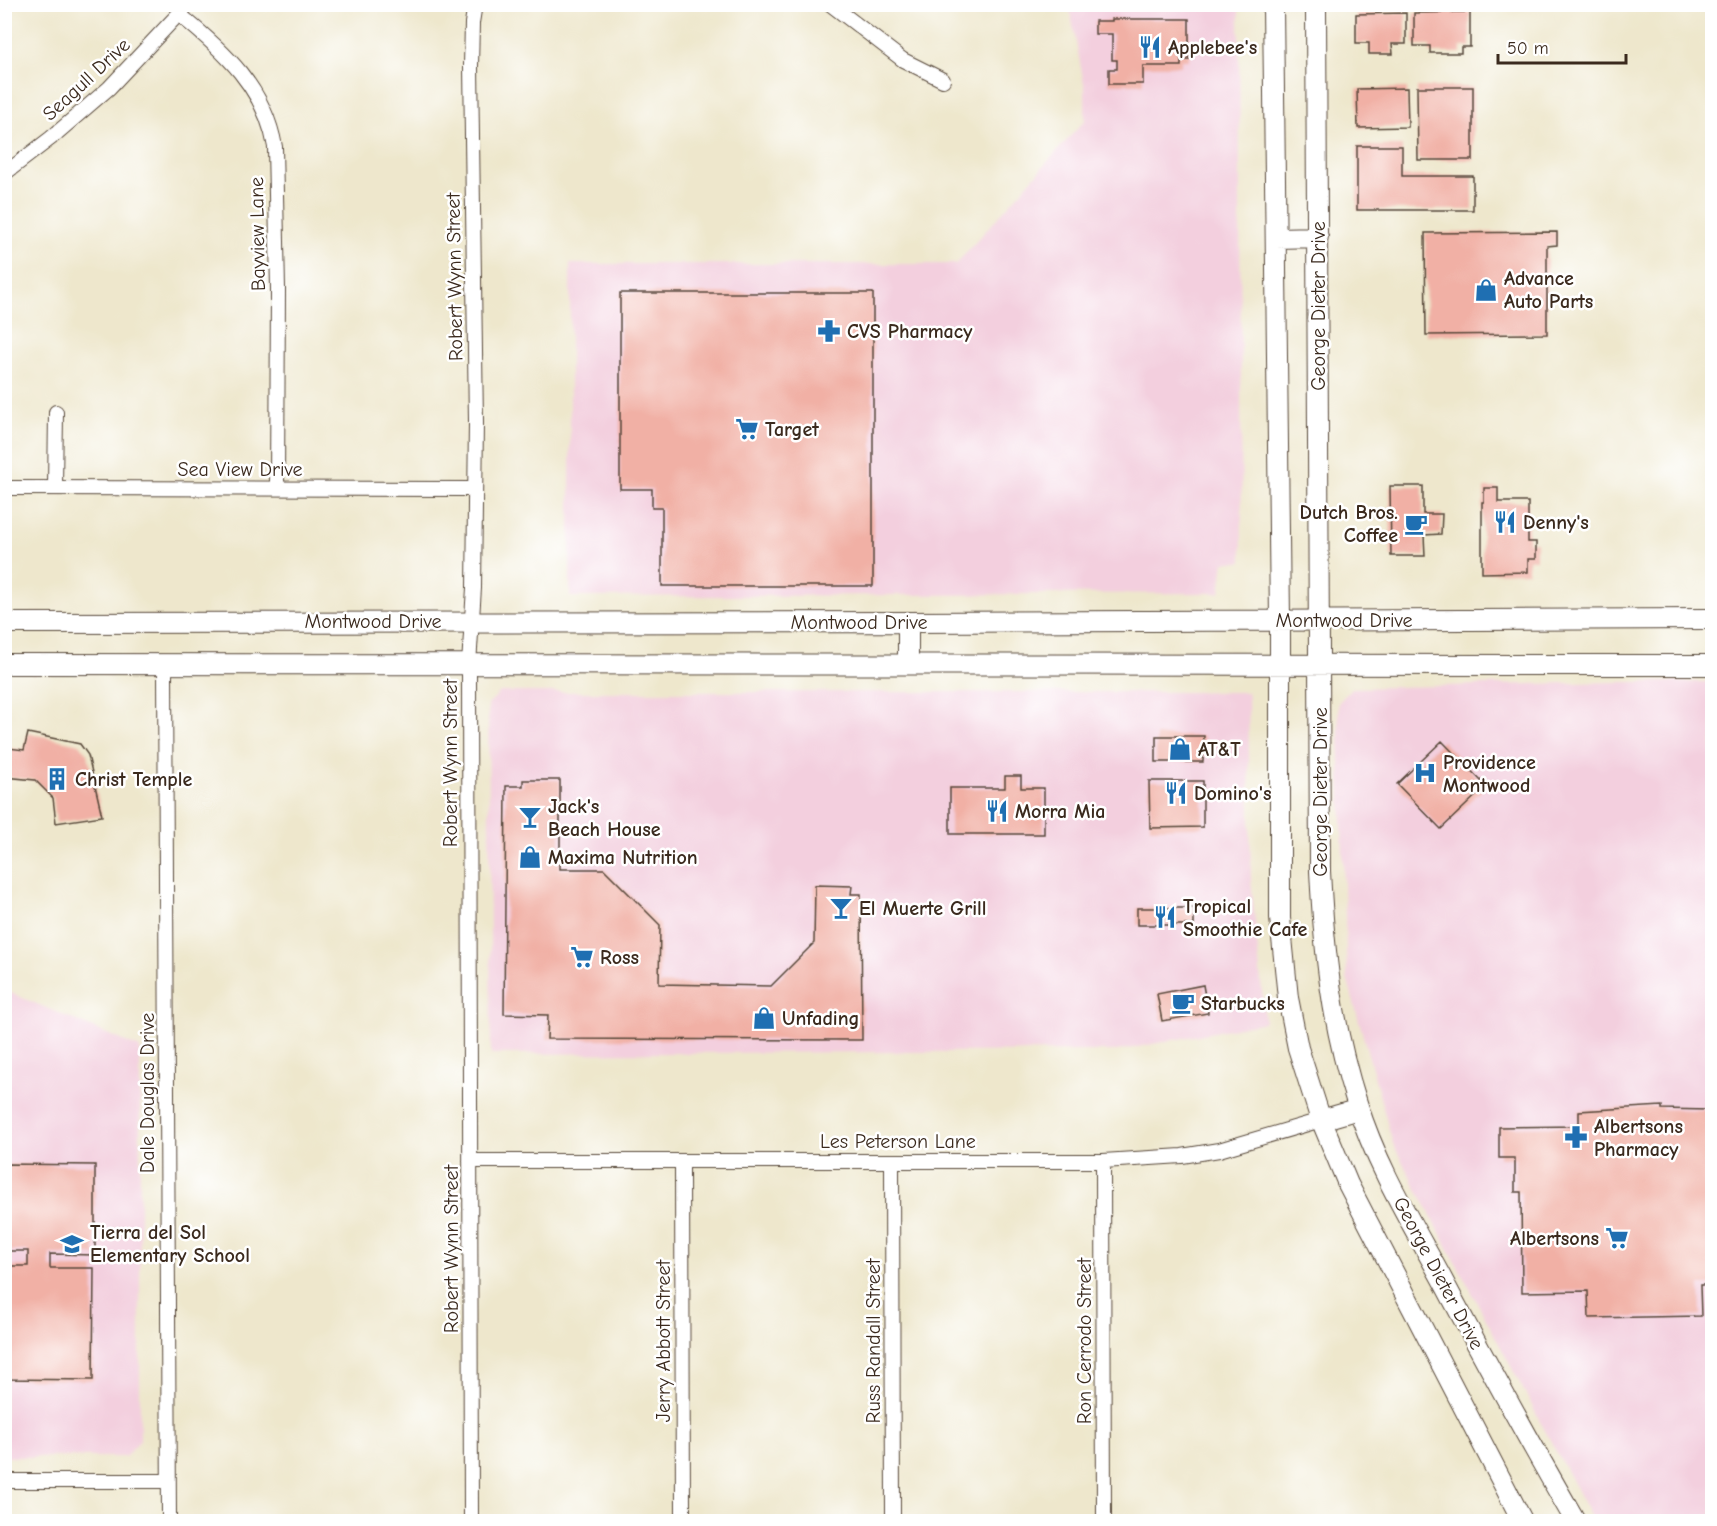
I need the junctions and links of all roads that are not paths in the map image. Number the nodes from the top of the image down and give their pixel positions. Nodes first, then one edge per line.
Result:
1 (475, 4) edge
2 (830, 4) edge
3 (1273, 4) edge
4 (1316, 4) edge
5 (184, 10) edge
6 (943, 80) dead end
7 (4, 174) edge
8 (1318, 237) junction
9 (1276, 238) junction
10 (56, 412) dead end
11 (4, 488) edge
12 (55, 488) junction
13 (277, 488) junction
14 (475, 489) junction
15 (1713, 619) edge
16 (1319, 620) junction
17 (473, 621) junction
18 (1280, 621) junction
19 (908, 622) junction
20 (4, 623) edge
21 (908, 663) junction
22 (4, 664) edge
23 (469, 664) junction
24 (165, 665) junction
25 (1280, 665) junction
26 (1319, 665) junction
27 (1713, 665) edge
28 (1359, 1108) junction
29 (1321, 1120) junction
30 (470, 1161) junction
31 (682, 1161) junction
32 (892, 1161) junction
33 (1103, 1161) junction
34 (4, 1481) edge
35 (168, 1481) junction
36 (169, 1521) edge
37 (471, 1521) edge
38 (683, 1521) edge
39 (893, 1521) edge
40 (1104, 1521) edge
41 (1522, 1521) edge
42 (1576, 1521) edge

1 - 14 street, Robert Wynn Street
2 - 6 street
3 - 9 main road, George Dieter Drive
4 - 8 main road, George Dieter Drive
5 - 7 street, Seagull Drive
5 - 13 street, Bayview Lane
8 - 9 main road
8 - 16 main road, George Dieter Drive
9 - 18 main road, George Dieter Drive
10 - 12 street
11 - 12 street, Sea View Drive
12 - 13 street, Sea View Drive
13 - 14 street, Sea View Drive
14 - 17 street, Robert Wynn Street
15 - 16 main road, Montwood Drive
16 - 18 main road, Montwood Drive
16 - 26 main road, George Dieter Drive
17 - 19 main road, Montwood Drive
17 - 20 main road, Montwood Drive
17 - 23 street, Robert Wynn Street
18 - 19 main road, Montwood Drive
18 - 25 main road, George Dieter Drive
19 - 21 main road
21 - 23 main road, Montwood Drive
21 - 25 main road, Montwood Drive
22 - 24 main road, Montwood Drive
23 - 24 main road, Montwood Drive
23 - 30 street, Robert Wynn Street
24 - 35 street, Dale Douglas Drive
25 - 26 main road, Montwood Drive
25 - 29 main road, George Dieter Drive
26 - 27 main road, Montwood Drive
26 - 28 main road, George Dieter Drive
28 - 29 main road
28 - 42 main road, George Dieter Drive
29 - 33 street, Les Peterson Lane
29 - 41 main road, George Dieter Drive
30 - 31 street, Les Peterson Lane
30 - 37 street, Robert Wynn Street
31 - 32 street, Les Peterson Lane
31 - 38 street, Jerry Abbott Street
32 - 33 street, Les Peterson Lane
32 - 39 street, Russ Randall Street
33 - 40 street, Ron Cerrodo Street
34 - 35 street
35 - 36 street, Dale Douglas Drive

